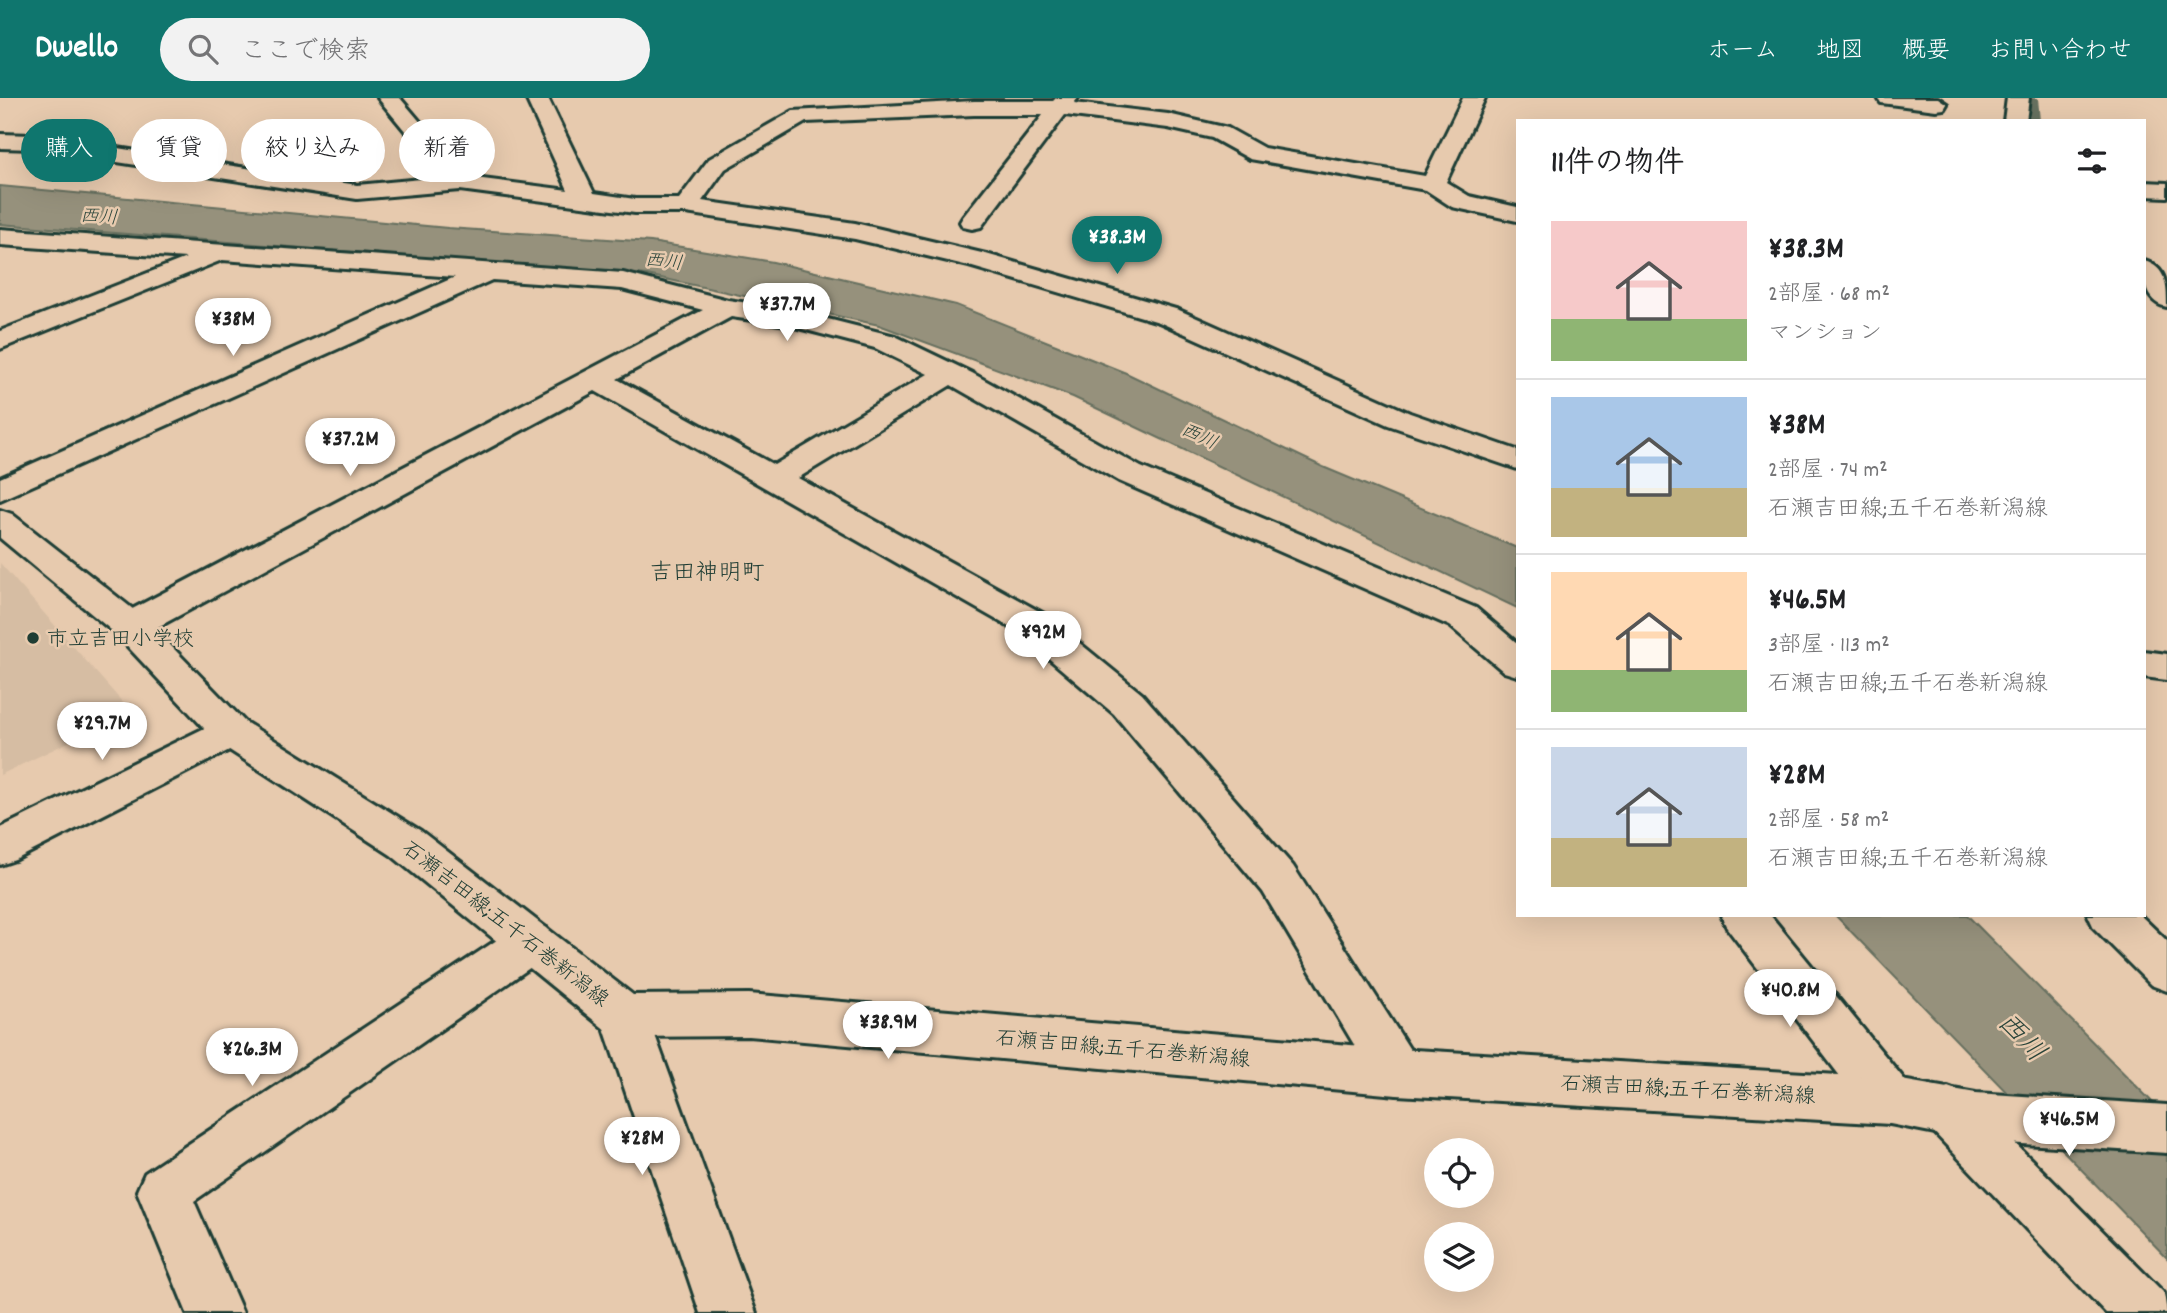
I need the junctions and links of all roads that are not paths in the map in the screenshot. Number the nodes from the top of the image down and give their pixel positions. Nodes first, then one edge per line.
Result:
1 (389, 98) edge
2 (537, 98) edge
3 (1474, 98) edge
4 (1889, 98) edge
5 (2018, 98) edge
6 (973, 103) edge
7 (1064, 103) edge
8 (802, 107) edge
9 (1935, 108) edge
10 (2015, 119) edge
11 (0, 141) edge
12 (460, 183) junction
13 (1433, 184) junction
14 (2146, 189) edge
15 (2167, 190) edge
16 (585, 200) junction
17 (686, 206) junction
18 (1516, 214) edge
19 (972, 222) dead end
20 (0, 237) edge
21 (220, 254) junction
22 (2146, 272) edge
23 (487, 273) junction
24 (2167, 299) edge
25 (727, 308) junction
26 (0, 341) edge
27 (950, 373) junction
28 (594, 378) junction
29 (1516, 460) edge
30 (774, 479) junction
31 (0, 490) edge
32 (0, 521) edge
33 (130, 626) junction
34 (1516, 662) edge
35 (2146, 664) edge
36 (2167, 667) edge
37 (232, 732) junction
38 (0, 848) edge
39 (1745, 917) edge
40 (2112, 917) edge
41 (531, 943) junction
42 (2167, 971) edge
43 (624, 1016) junction
44 (1397, 1072) junction
45 (1890, 1101) junction
46 (1962, 1114) junction
47 (2167, 1129) edge
48 (215, 1313) edge
49 (728, 1313) edge
50 (2144, 1313) edge

1 - 12 street
2 - 16 street
3 - 13 street
4 - 9 street
5 - 10 street
6 - 7 street
6 - 8 street
7 - 13 street
7 - 19 street
8 - 17 street
11 - 12 street
12 - 16 street
13 - 18 street
14 - 15 street
16 - 17 street
17 - 29 street
20 - 21 street
21 - 23 street
21 - 26 street
22 - 24 street
23 - 25 street
23 - 31 street
25 - 27 street
25 - 28 street
27 - 30 street
27 - 34 street
28 - 30 street
28 - 33 street
30 - 44 street
32 - 33 street, 石瀬吉田線;五千石巻新潟線
33 - 37 street, 石瀬吉田線;五千石巻新潟線
35 - 36 street
37 - 38 street
37 - 41 street, 石瀬吉田線;五千石巻新潟線
39 - 45 street
40 - 42 street
41 - 43 street, 石瀬吉田線;五千石巻新潟線
41 - 48 street
43 - 44 street, 石瀬吉田線;五千石巻新潟線
43 - 49 street
44 - 45 street, 石瀬吉田線;五千石巻新潟線
45 - 46 street, 石瀬吉田線;五千石巻新潟線
46 - 47 street, 石瀬吉田線;五千石巻新潟線
46 - 50 street

